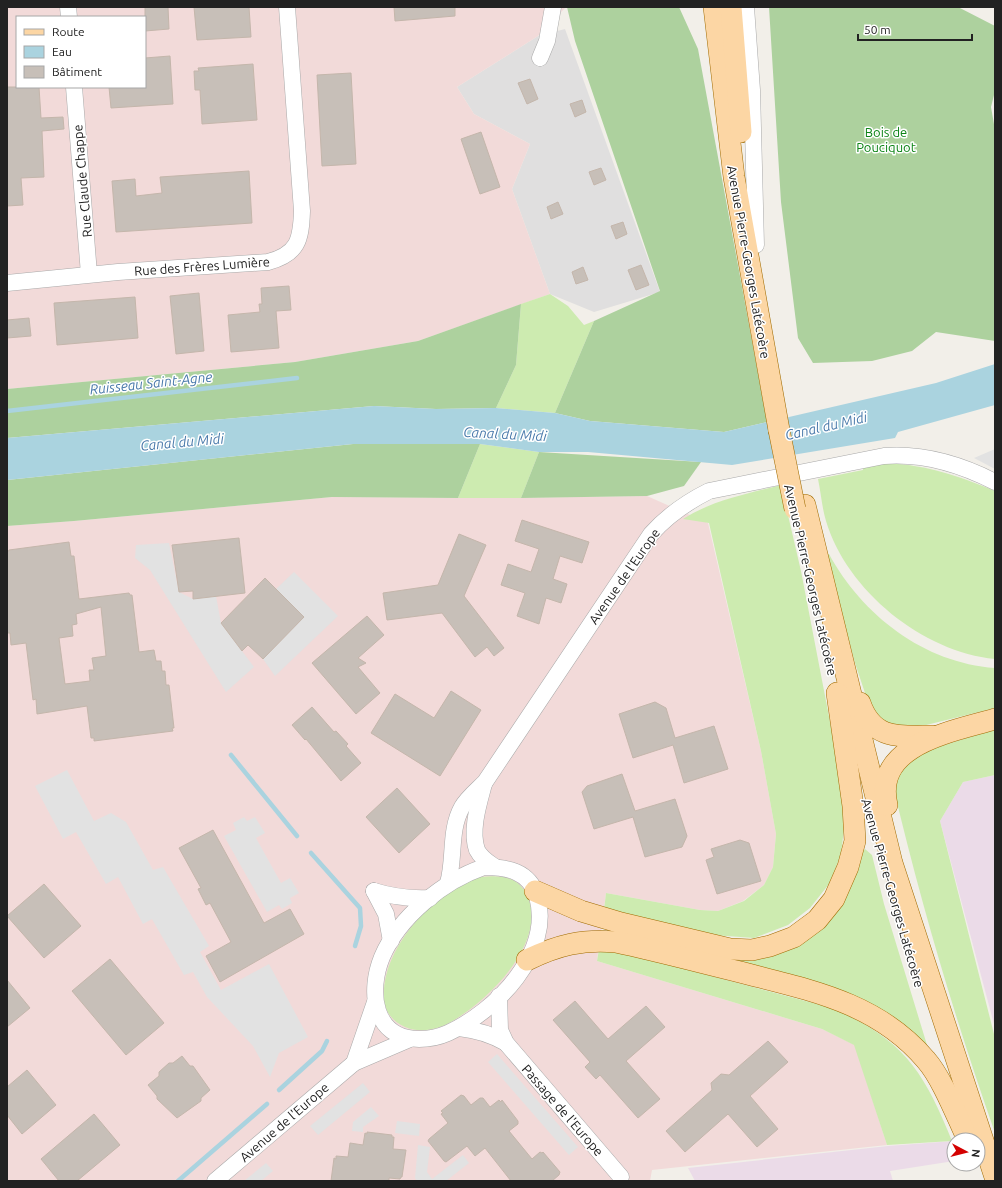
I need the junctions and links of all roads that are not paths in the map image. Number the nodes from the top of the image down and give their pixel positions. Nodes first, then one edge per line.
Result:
1 (287, 7) edge
2 (553, 7) edge
3 (706, 7) edge
4 (714, 7) edge
5 (731, 7) edge
6 (746, 7) edge
7 (540, 58) dead end
8 (74, 88) edge
9 (724, 102) junction
10 (756, 245) junction
11 (89, 274) junction
12 (7, 283) edge
13 (772, 361) junction
14 (995, 482) edge
15 (800, 507) junction
16 (828, 602) junction
17 (838, 693) junction
18 (995, 719) edge
19 (940, 736) junction
20 (485, 782) junction
21 (495, 867) junction
22 (448, 883) junction
23 (535, 892) junction
24 (430, 898) junction
25 (391, 941) junction
26 (527, 960) junction
27 (927, 971) junction
28 (499, 996) junction
29 (375, 1002) junction
30 (459, 1028) junction
31 (410, 1039) junction
32 (506, 1043) junction
33 (354, 1062) junction
34 (968, 1132) edge
35 (973, 1132) edge
36 (974, 1132) edge
37 (986, 1162) edge
38 (621, 1177) dead end
39 (995, 1177) edge
40 (215, 1181) edge

1 - 11 street, Rue des Frères Lumière
2 - 7 street
3 - 9 main road
4 - 9 main road, Avenue Pierre-Georges Latécoère
5 - 10 main road, Avenue Pierre-Georges Latécoère
6 - 10 street, Avenue Pierre-Georges Latécoère
8 - 11 street, Rue Claude Chappe
9 - 13 main road, Avenue Pierre-Georges Latécoère
10 - 13 main road, Avenue Pierre-Georges Latécoère
11 - 12 street, Rue des Frères Lumière
13 - 15 main road, Avenue Pierre-Georges Latécoère
14 - 20 street, Avenue de l'Europe
15 - 16 main road, Avenue Pierre-Georges Latécoère
15 - 17 main road, Avenue Pierre-Georges Latécoère
16 - 19 main road
16 - 27 main road, Avenue Pierre-Georges Latécoère
17 - 23 main road
17 - 35 main road, Avenue Pierre-Georges Latécoère
18 - 19 main road
19 - 27 main road
20 - 21 street, Avenue de l'Europe
20 - 22 street, Avenue de l'Europe
21 - 22 street, Avenue de l'Europe
21 - 23 street, Avenue de l'Europe
22 - 24 street, Avenue de l'Europe
23 - 26 street, Avenue de l'Europe
24 - 25 street, Avenue de l'Europe
24 - 25 street
25 - 29 street, Avenue de l'Europe
26 - 28 street, Avenue de l'Europe
26 - 34 main road
27 - 36 main road, Avenue Pierre-Georges Latécoère
28 - 30 street, Avenue de l'Europe
28 - 32 street, Passage de l'Europe
29 - 31 street, Avenue de l'Europe
29 - 33 street, Avenue de l'Europe
30 - 31 street, Avenue de l'Europe
30 - 32 street, Passage de l'Europe
31 - 33 street, Avenue de l'Europe
32 - 38 street, Passage de l'Europe
33 - 40 street, Avenue de l'Europe
37 - 39 main road, Avenue Pierre-Georges Latécoère

